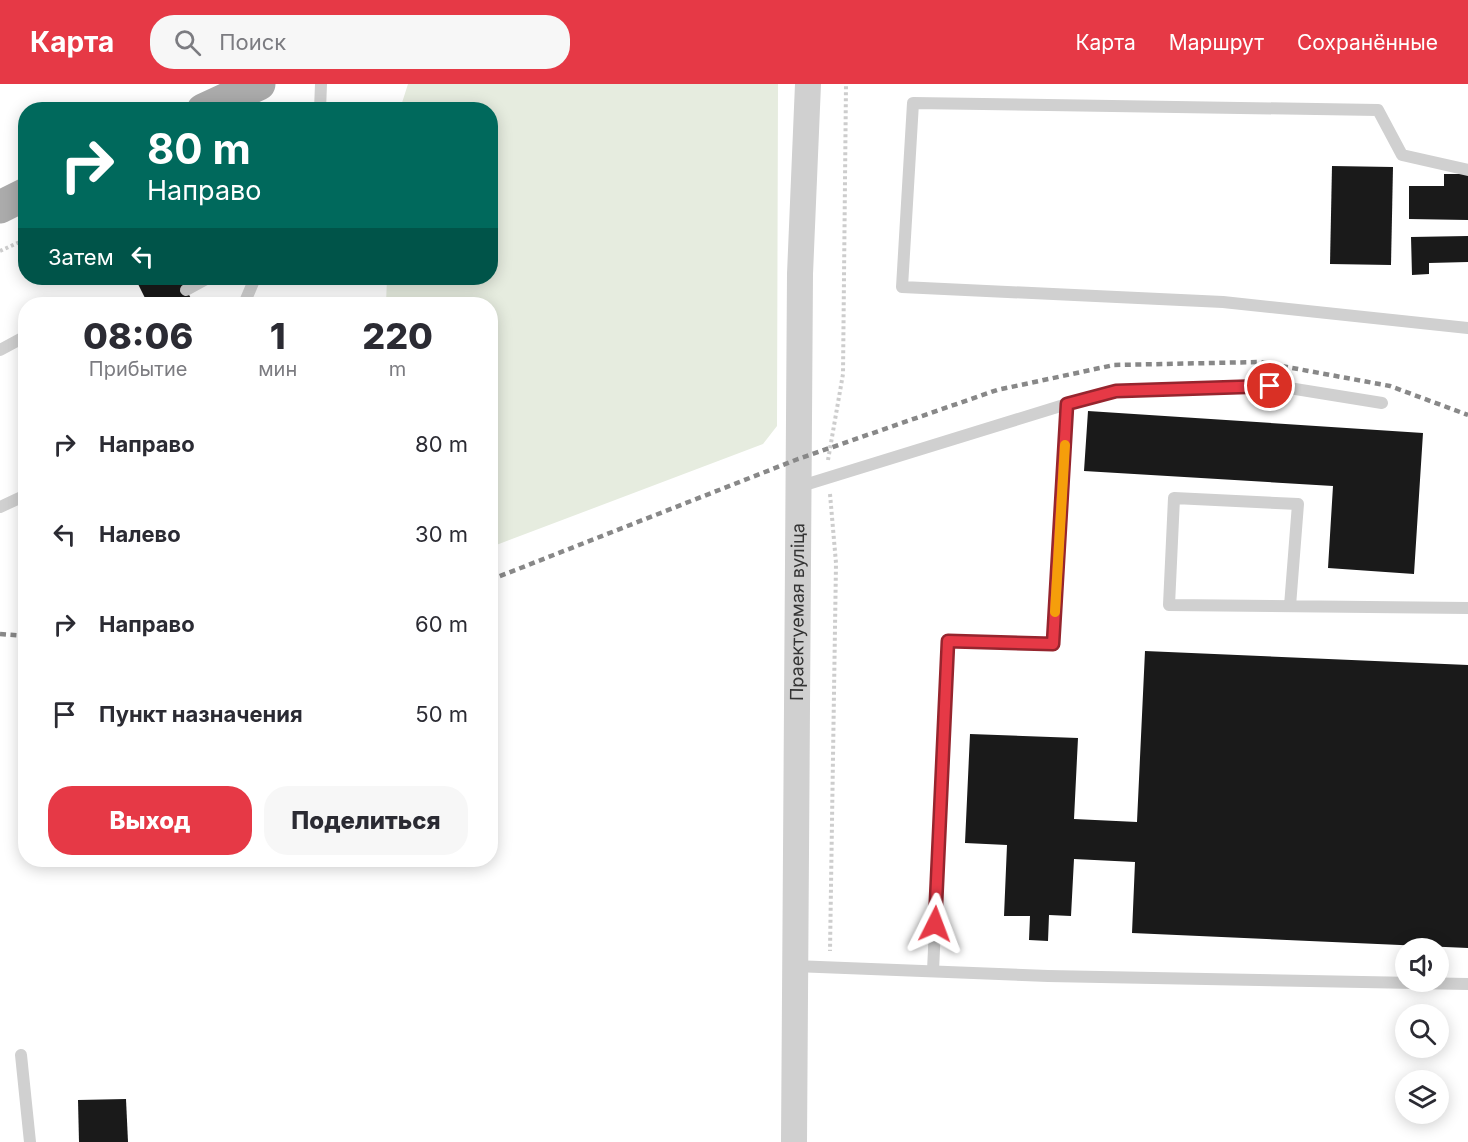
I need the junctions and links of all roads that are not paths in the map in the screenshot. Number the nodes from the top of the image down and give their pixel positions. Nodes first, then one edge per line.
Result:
1 (259, 84) edge
2 (321, 84) edge
3 (808, 84) edge
4 (220, 102) edge
5 (320, 102) edge
6 (1468, 170) edge
7 (18, 198) edge
8 (0, 207) edge
9 (195, 285) edge
10 (186, 290) dead end
11 (1468, 328) edge
12 (18, 340) edge
13 (0, 350) edge
14 (1382, 403) dead end
15 (1067, 404) junction
16 (798, 487) junction
17 (18, 499) edge
18 (0, 507) edge
19 (1290, 606) junction
20 (1468, 608) edge
21 (794, 966) junction
22 (933, 971) junction
23 (1468, 984) edge
24 (21, 1055) dead end
25 (30, 1142) edge
26 (794, 1142) edge

1 - 4 main road
2 - 5 lane
3 - 16 street, Праектуемая вуліца
6 - 11 lane
7 - 8 main road
9 - 10 lane
12 - 13 lane
14 - 15 lane
15 - 16 lane
15 - 22 lane
16 - 21 street, Праектуемая вуліца
17 - 18 lane
19 - 19 lane
19 - 20 lane
21 - 22 lane
21 - 26 street, Праектуемая вуліца
22 - 23 lane
24 - 25 lane

